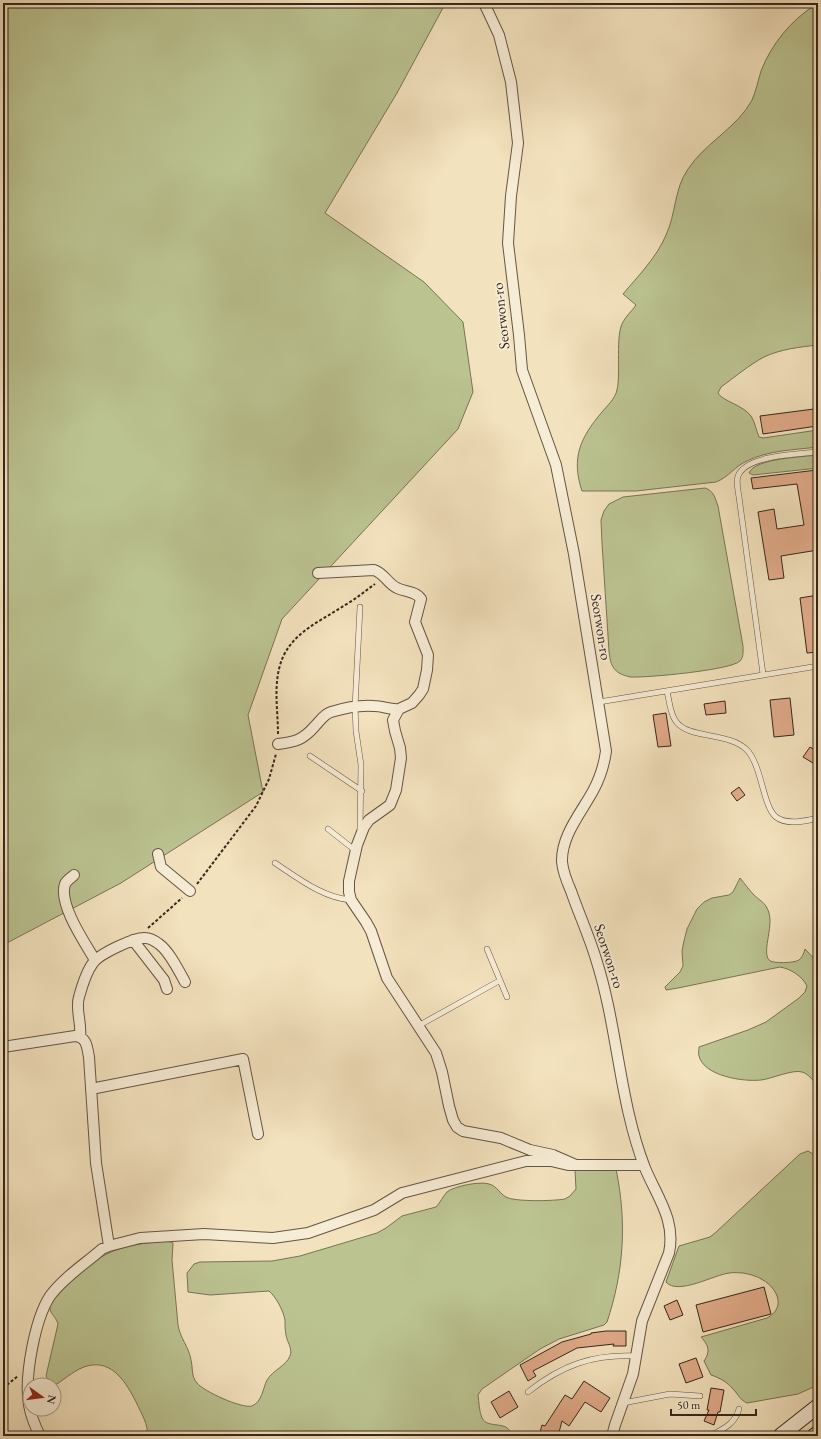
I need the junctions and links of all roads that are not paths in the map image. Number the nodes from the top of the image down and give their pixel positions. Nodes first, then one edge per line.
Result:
1 (484, 3) edge
2 (818, 452) edge
3 (318, 573) dead end
4 (360, 607) dead end
5 (818, 666) edge
6 (764, 674) junction
7 (667, 691) junction
8 (599, 702) junction
9 (355, 707) junction
10 (399, 709) junction
11 (278, 744) road end
12 (310, 756) dead end
13 (362, 791) junction
14 (818, 818) edge
15 (328, 829) dead end
16 (360, 837) junction
17 (356, 851) junction
18 (158, 854) dead end
19 (275, 863) dead end
20 (74, 875) dead end
21 (190, 891) road end
22 (351, 900) junction
23 (133, 940) junction
24 (487, 949) dead end
25 (95, 960) junction
26 (499, 981) junction
27 (185, 982) dead end
28 (167, 989) dead end
29 (507, 997) dead end
30 (418, 1026) junction
31 (80, 1036) junction
32 (3, 1047) edge
33 (91, 1089) junction
34 (258, 1134) dead end
35 (576, 1165) junction
36 (644, 1165) junction
37 (109, 1246) junction
38 (636, 1356) junction
39 (528, 1392) dead end
40 (700, 1396) dead end
41 (623, 1402) junction
42 (818, 1406) edge
43 (740, 1409) dead end
44 (818, 1433) edge
45 (40, 1436) edge
46 (612, 1436) edge
47 (710, 1436) edge
48 (780, 1436) edge
49 (814, 1436) edge

1 - 8 street, Seorwon-ro
2 - 6 lane
3 - 10 street
4 - 9 lane
5 - 6 lane
6 - 7 lane
7 - 8 lane
7 - 14 lane
8 - 36 street, Seorwon-ro
9 - 10 street
9 - 11 street
9 - 13 lane
10 - 16 street
12 - 13 lane
13 - 16 lane
15 - 17 lane
16 - 17 street
17 - 22 street
18 - 21 street
19 - 22 lane
20 - 25 street
22 - 30 street
23 - 25 street
23 - 27 street
23 - 28 street
24 - 26 lane
25 - 31 street
26 - 29 lane
26 - 30 lane
30 - 35 street
31 - 32 street
31 - 33 street
33 - 34 street
33 - 37 street
35 - 36 street
35 - 37 street
36 - 38 street, Seorwon-ro
37 - 45 street
38 - 39 lane
38 - 41 street
40 - 41 lane
41 - 46 street
42 - 48 street
43 - 47 lane
44 - 49 street

